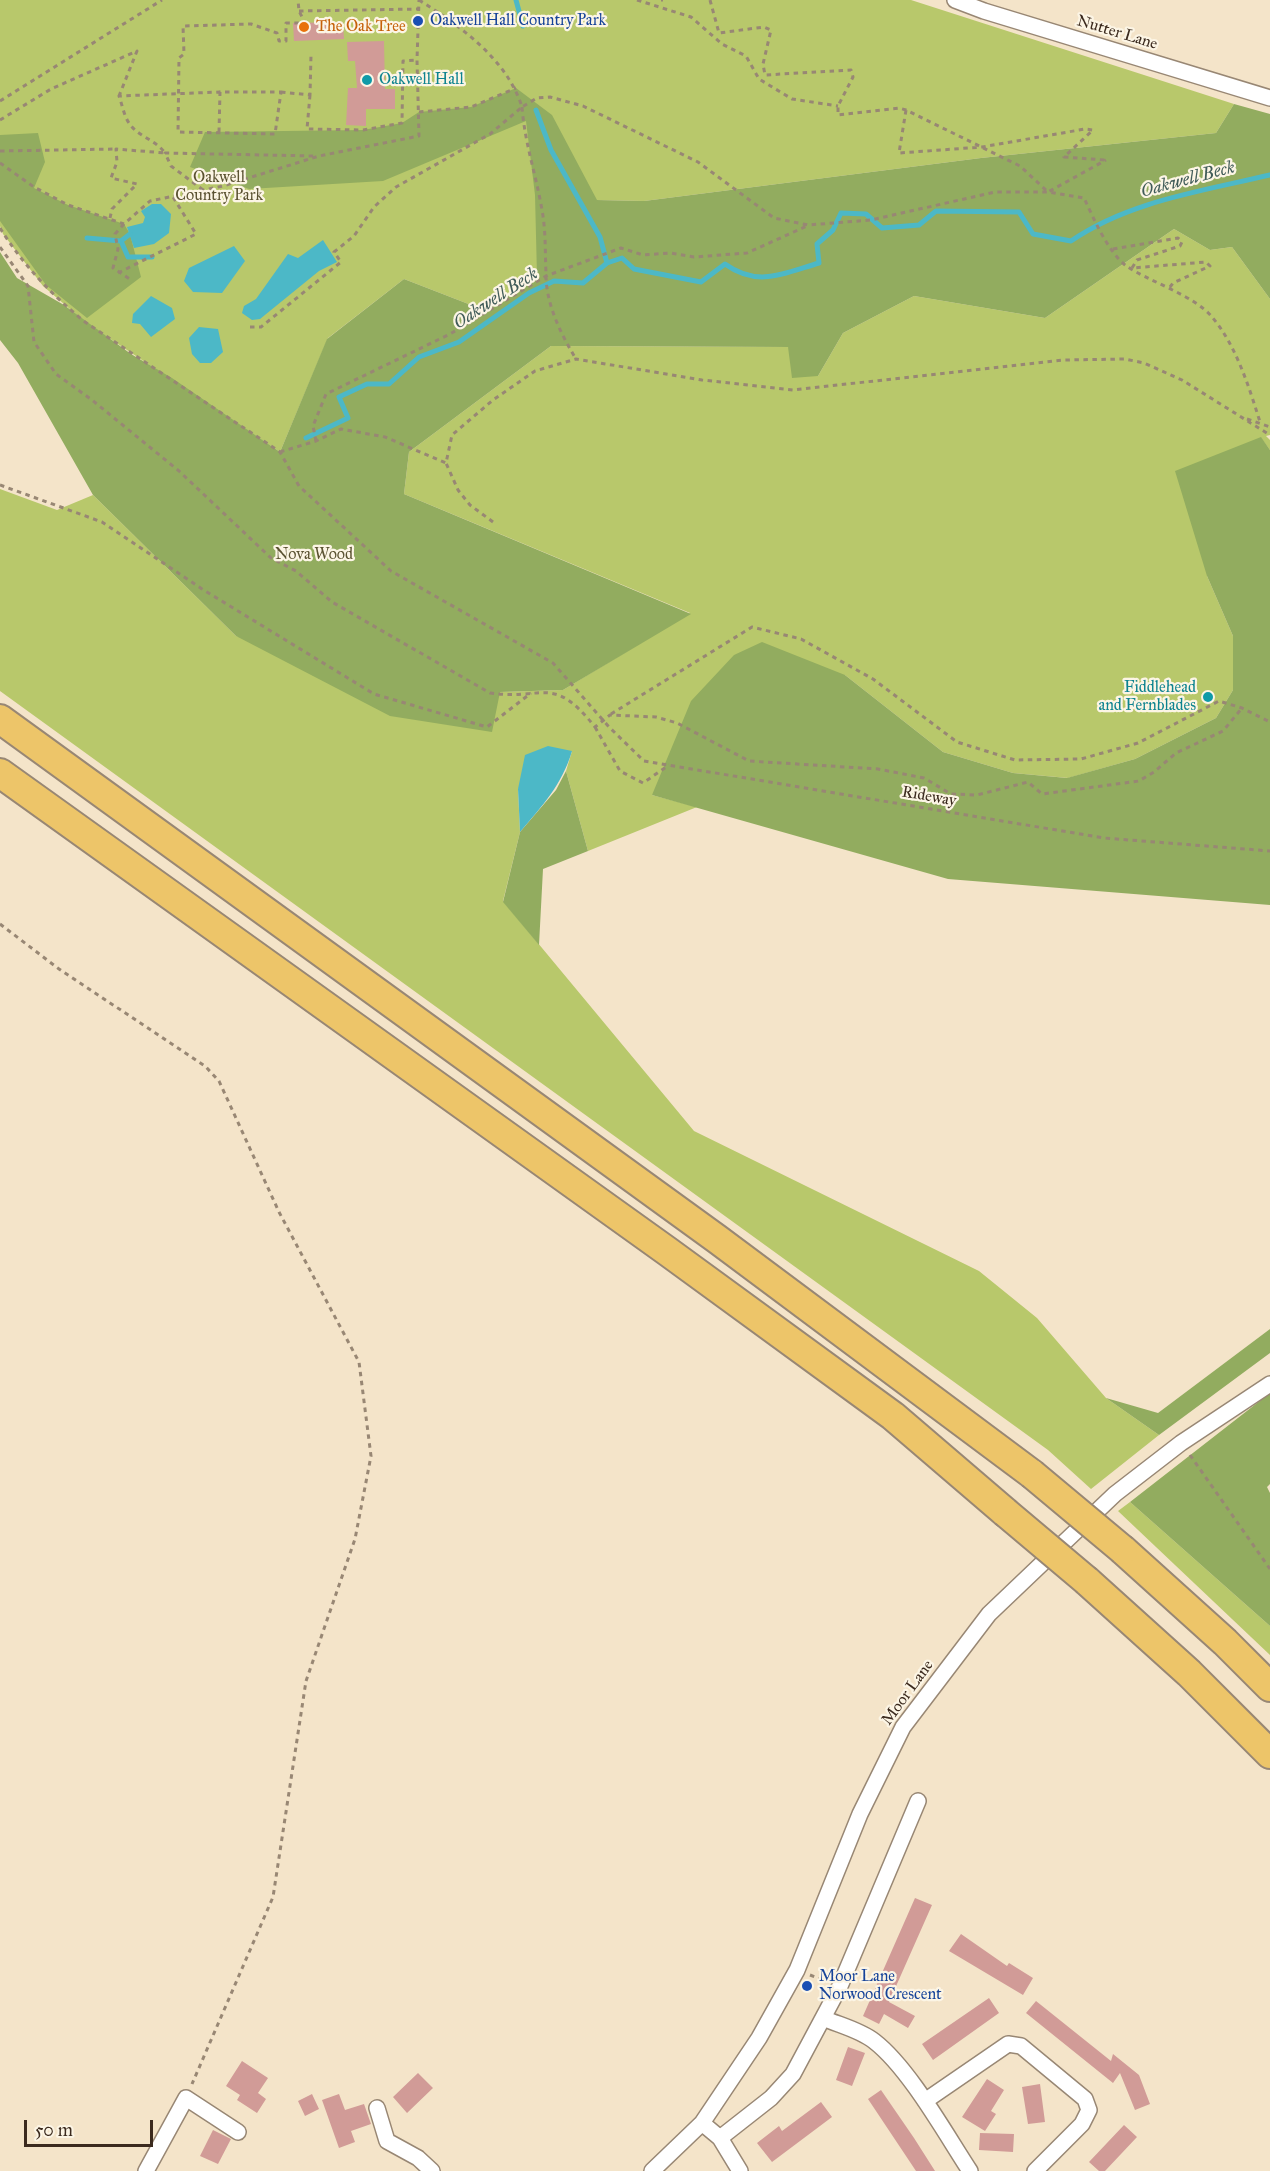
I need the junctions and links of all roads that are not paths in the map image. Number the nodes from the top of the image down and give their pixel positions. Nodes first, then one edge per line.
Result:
1 (955, 0) edge
2 (1270, 99) edge
3 (0, 719) edge
4 (0, 773) edge
5 (1270, 1384) edge
6 (1270, 1687) edge
7 (1270, 1754) edge
8 (918, 1801) dead end
9 (823, 2018) junction
10 (925, 2101) junction
11 (377, 2108) dead end
12 (702, 2123) junction
13 (238, 2132) dead end
14 (720, 2138) junction
15 (146, 2171) edge
16 (432, 2171) edge
17 (652, 2171) edge
18 (740, 2171) edge
19 (970, 2171) edge
20 (1035, 2171) edge

1 - 2 street, Nutter Lane
3 - 6 highway, bridge
4 - 7 highway, bridge
5 - 12 street, Moor Lane
8 - 9 street
9 - 10 street
9 - 14 street
10 - 19 street
10 - 20 street
11 - 16 street
12 - 14 street
12 - 17 street, Moor Lane
13 - 15 street
14 - 18 street

